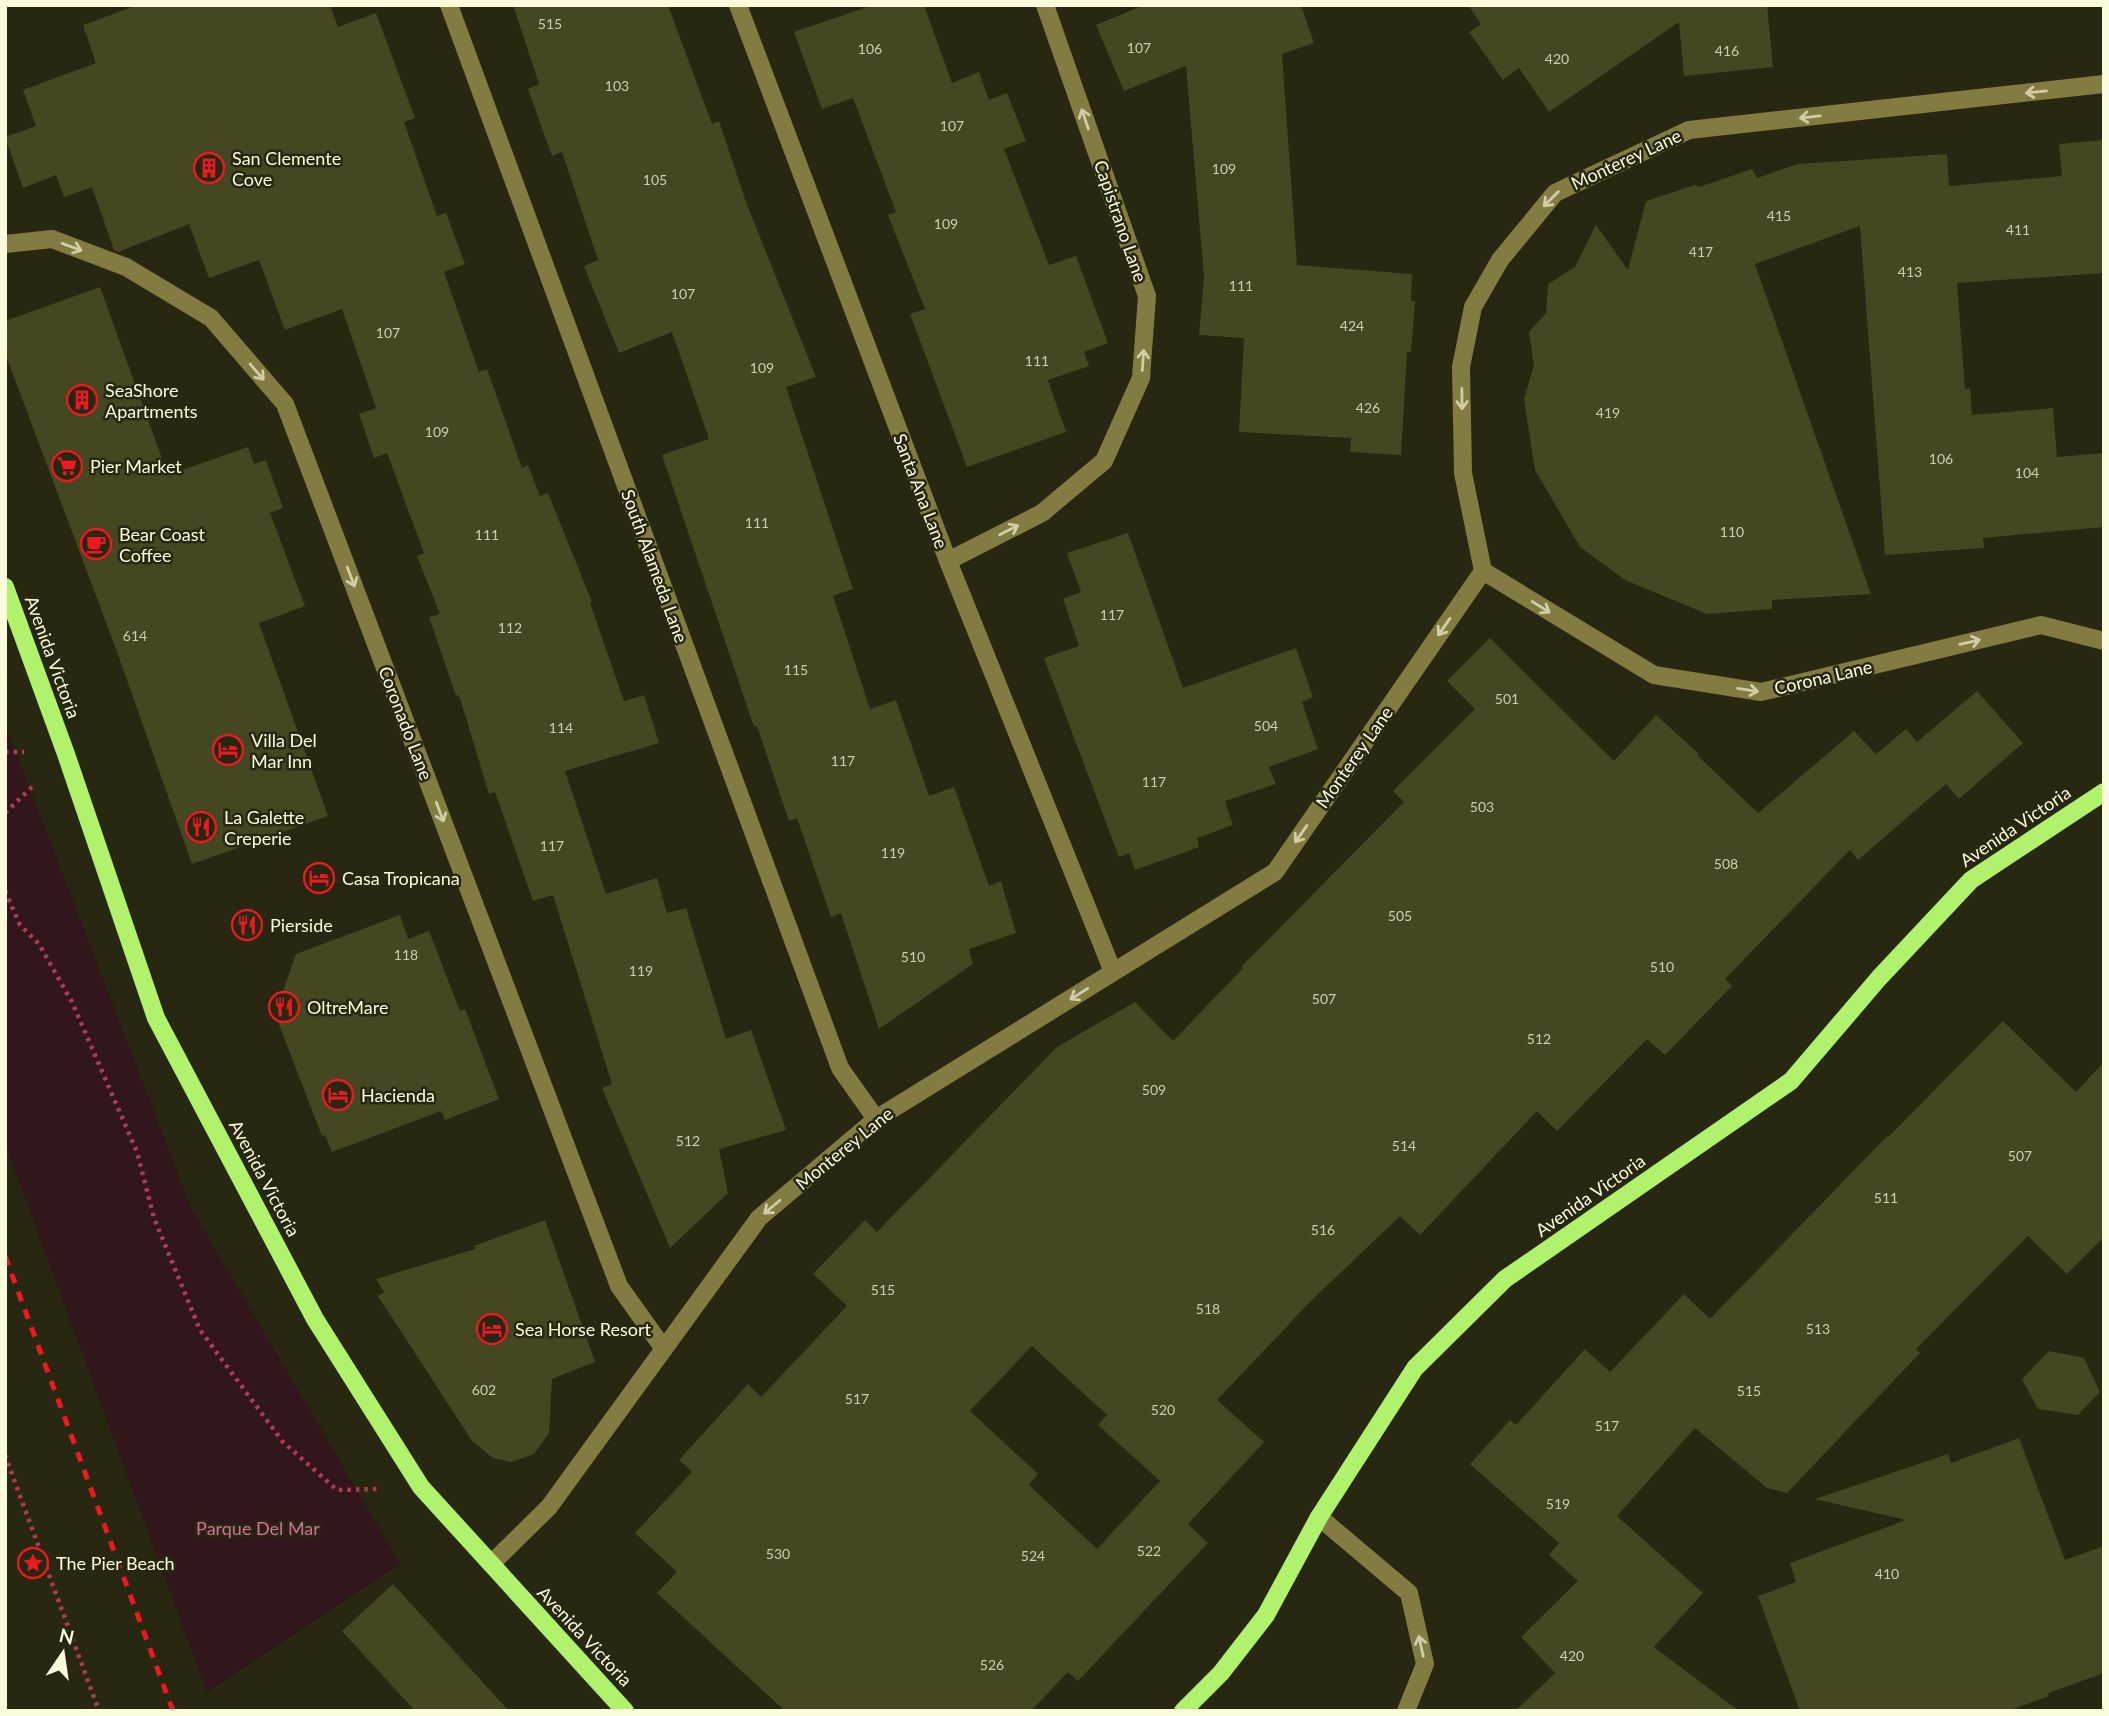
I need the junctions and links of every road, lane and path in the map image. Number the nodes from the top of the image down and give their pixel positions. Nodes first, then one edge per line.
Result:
1 (449, 5) edge
2 (738, 5) edge
3 (1045, 5) edge
4 (2104, 85) edge
5 (5, 243) edge
6 (948, 561) junction
7 (1483, 571) junction
8 (5, 587) edge
9 (2104, 641) edge
10 (2104, 792) edge
11 (5, 891) edge
12 (1113, 972) junction
13 (876, 1119) junction
14 (664, 1349) junction
15 (5, 1454) edge
16 (421, 1487) junction
17 (1320, 1517) junction
18 (491, 1564) junction
19 (99, 1711) edge
20 (625, 1711) edge
21 (1183, 1711) edge
22 (1406, 1711) edge

1 - 13 street, South Alameda Lane
2 - 6 street, Santa Ana Lane
6 -> 3 street, Capistrano Lane
4 -> 7 street, Monterey Lane
5 -> 14 street, Coronado Lane
6 - 12 street, Santa Ana Lane
7 -> 9 street, Corona Lane
7 -> 12 street, Monterey Lane
8 - 16 main road, Avenida Victoria
10 - 17 main road, Avenida Victoria
11 - 16 path
12 -> 13 street, Monterey Lane
13 -> 14 street, Monterey Lane
14 - 18 street, Monterey Lane
15 - 19 path
16 - 18 main road, Avenida Victoria
17 - 21 main road, Avenida Victoria
22 -> 17 street
18 - 20 main road, Avenida Victoria

